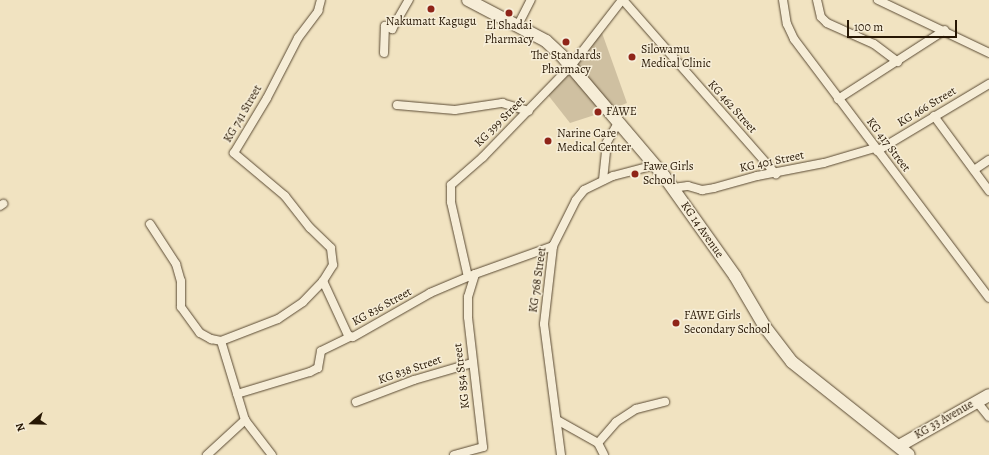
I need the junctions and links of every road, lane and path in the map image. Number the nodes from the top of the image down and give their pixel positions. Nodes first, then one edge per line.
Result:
1 (321, 0) edge
2 (410, 0) edge
3 (468, 0) edge
4 (531, 0) edge
5 (622, 0) edge
6 (783, 0) edge
7 (817, 0) edge
8 (878, 0) edge
9 (518, 25) junction
10 (945, 30) junction
11 (384, 53) dead end
12 (989, 53) edge
13 (898, 62) junction
14 (572, 66) junction
15 (989, 84) edge
16 (838, 99) junction
17 (397, 105) dead end
18 (529, 111) junction
19 (934, 116) junction
20 (619, 121) junction
21 (876, 149) junction
22 (989, 160) edge
23 (655, 165) junction
24 (974, 170) junction
25 (776, 174) junction
26 (603, 180) junction
27 (673, 188) junction
28 (989, 191) edge
29 (150, 224) dead end
30 (553, 246) junction
31 (472, 275) junction
32 (323, 281) junction
33 (989, 298) edge
34 (350, 337) junction
35 (222, 340) junction
36 (472, 363) junction
37 (237, 394) junction
38 (989, 395) edge
39 (356, 402) dead end
40 (665, 402) dead end
41 (977, 402) junction
42 (989, 417) edge
43 (245, 420) junction
44 (557, 420) junction
45 (598, 443) junction
46 (899, 446) junction
47 (483, 451) edge
48 (207, 455) edge
49 (272, 455) edge
50 (454, 455) edge
51 (561, 455) edge
52 (604, 455) edge
53 (909, 455) edge

1 - 32 street, KG 741 Street
2 - 11 street
3 - 9 main road, KG 14 Avenue
4 - 9 street
5 - 14 street, KG 399 Street
5 - 25 street, KG 462 Street
6 - 16 street, KG 417 Street
7 - 13 street
8 - 10 street
9 - 14 main road, KG 14 Avenue
10 - 12 street
10 - 13 street
13 - 16 street
14 - 18 street, KG 399 Street
14 - 20 main road, KG 14 Avenue
15 - 19 street, KG 466 Street
16 - 21 street, KG 417 Street
17 - 18 street
18 - 31 street, KG 399 Street
19 - 21 street, KG 466 Street
19 - 24 street
20 - 23 main road, KG 14 Avenue
20 - 26 street
21 - 25 street, KG 401 Street
21 - 33 street, KG 417 Street
22 - 24 street
23 - 26 street, KG 768 Street
23 - 27 main road, KG 14 Avenue
24 - 28 street
25 - 27 street, KG 401 Street
26 - 30 street, KG 768 Street
27 - 46 main road, KG 14 Avenue
29 - 35 street
30 - 31 street, KG 836 Street
30 - 44 street, KG 768 Street
31 - 34 street, KG 836 Street
31 - 36 street, KG 854 Street
32 - 34 street, KG 836 Street
32 - 35 street
34 - 37 street
35 - 37 street
36 - 39 street, KG 838 Street
36 - 47 street, KG 854 Street
37 - 43 street
38 - 41 main road, KG 33 Avenue
40 - 45 street
41 - 42 street
41 - 46 main road, KG 33 Avenue
43 - 48 street
43 - 49 street
44 - 45 street
44 - 51 street, KG 768 Street
45 - 52 street
46 - 53 main road, KG 14 Avenue
47 - 50 street, KG 854 Street

